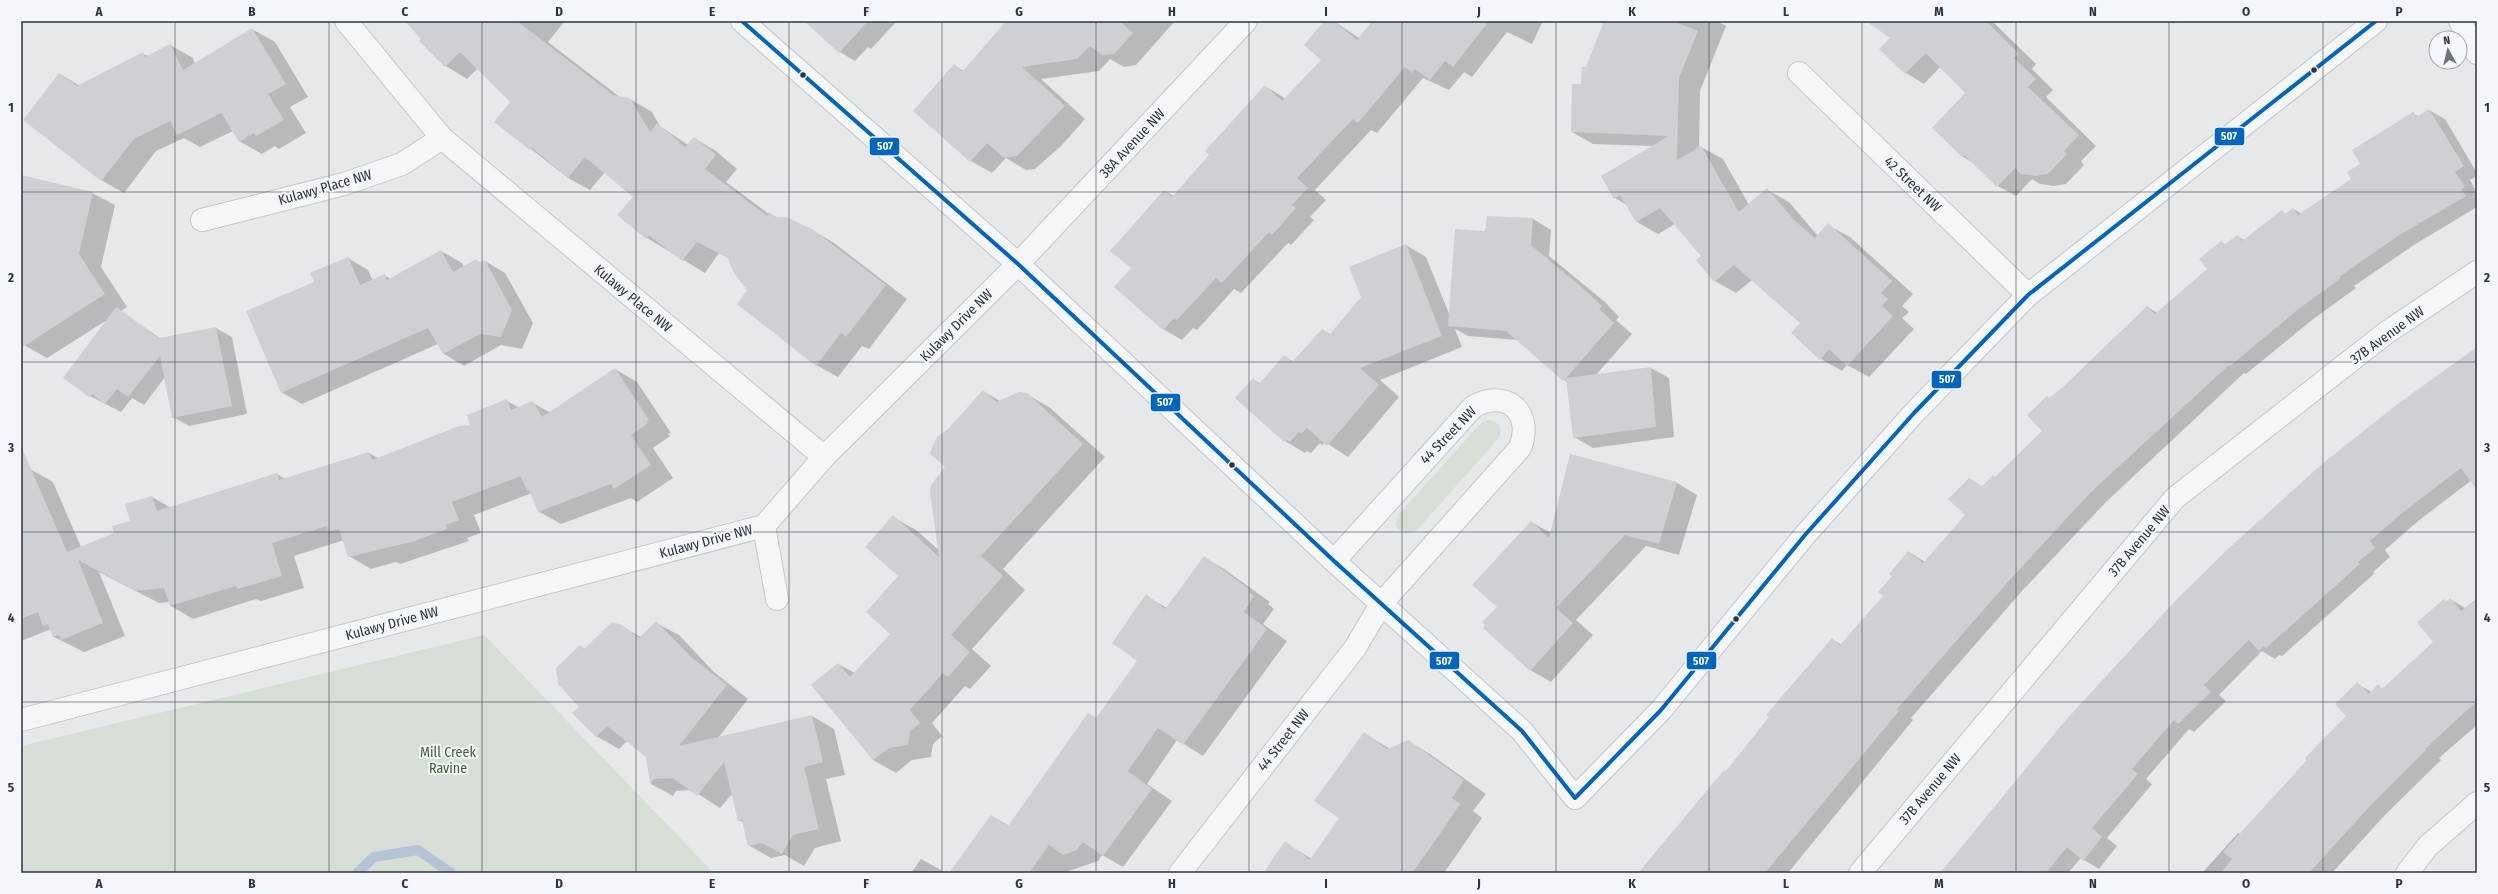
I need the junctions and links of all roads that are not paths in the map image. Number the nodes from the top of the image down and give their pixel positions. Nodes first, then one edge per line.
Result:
1 (346, 21) edge
2 (742, 21) edge
3 (1246, 21) edge
4 (2376, 21) edge
5 (2460, 21) edge
6 (2477, 53) edge
7 (1799, 73) dead end
8 (442, 138) junction
9 (202, 220) dead end
10 (1018, 264) junction
11 (2477, 272) edge
12 (2028, 295) junction
13 (824, 457) junction
14 (764, 526) junction
15 (1334, 561) junction
16 (777, 599) dead end
17 (1381, 604) junction
18 (21, 720) edge
19 (2477, 804) edge
20 (1180, 873) edge
21 (1860, 873) edge
22 (2407, 873) edge

1 - 8 street, Kulawy Place NW
2 - 10 street
3 - 10 street, 38A Avenue NW
4 - 12 street
5 - 6 street
7 - 12 street, 42 Street NW
8 - 9 street, Kulawy Place NW
8 - 13 street, Kulawy Place NW
10 - 13 street, Kulawy Drive NW
10 - 15 street
11 - 21 street, 37B Avenue NW
12 - 17 street
13 - 14 street, Kulawy Drive NW
14 - 16 street, Kulawy Drive NW
14 - 18 street, Kulawy Drive NW
15 - 17 street
15 - 17 street, 44 Street NW
17 - 20 street, 44 Street NW
19 - 22 street

